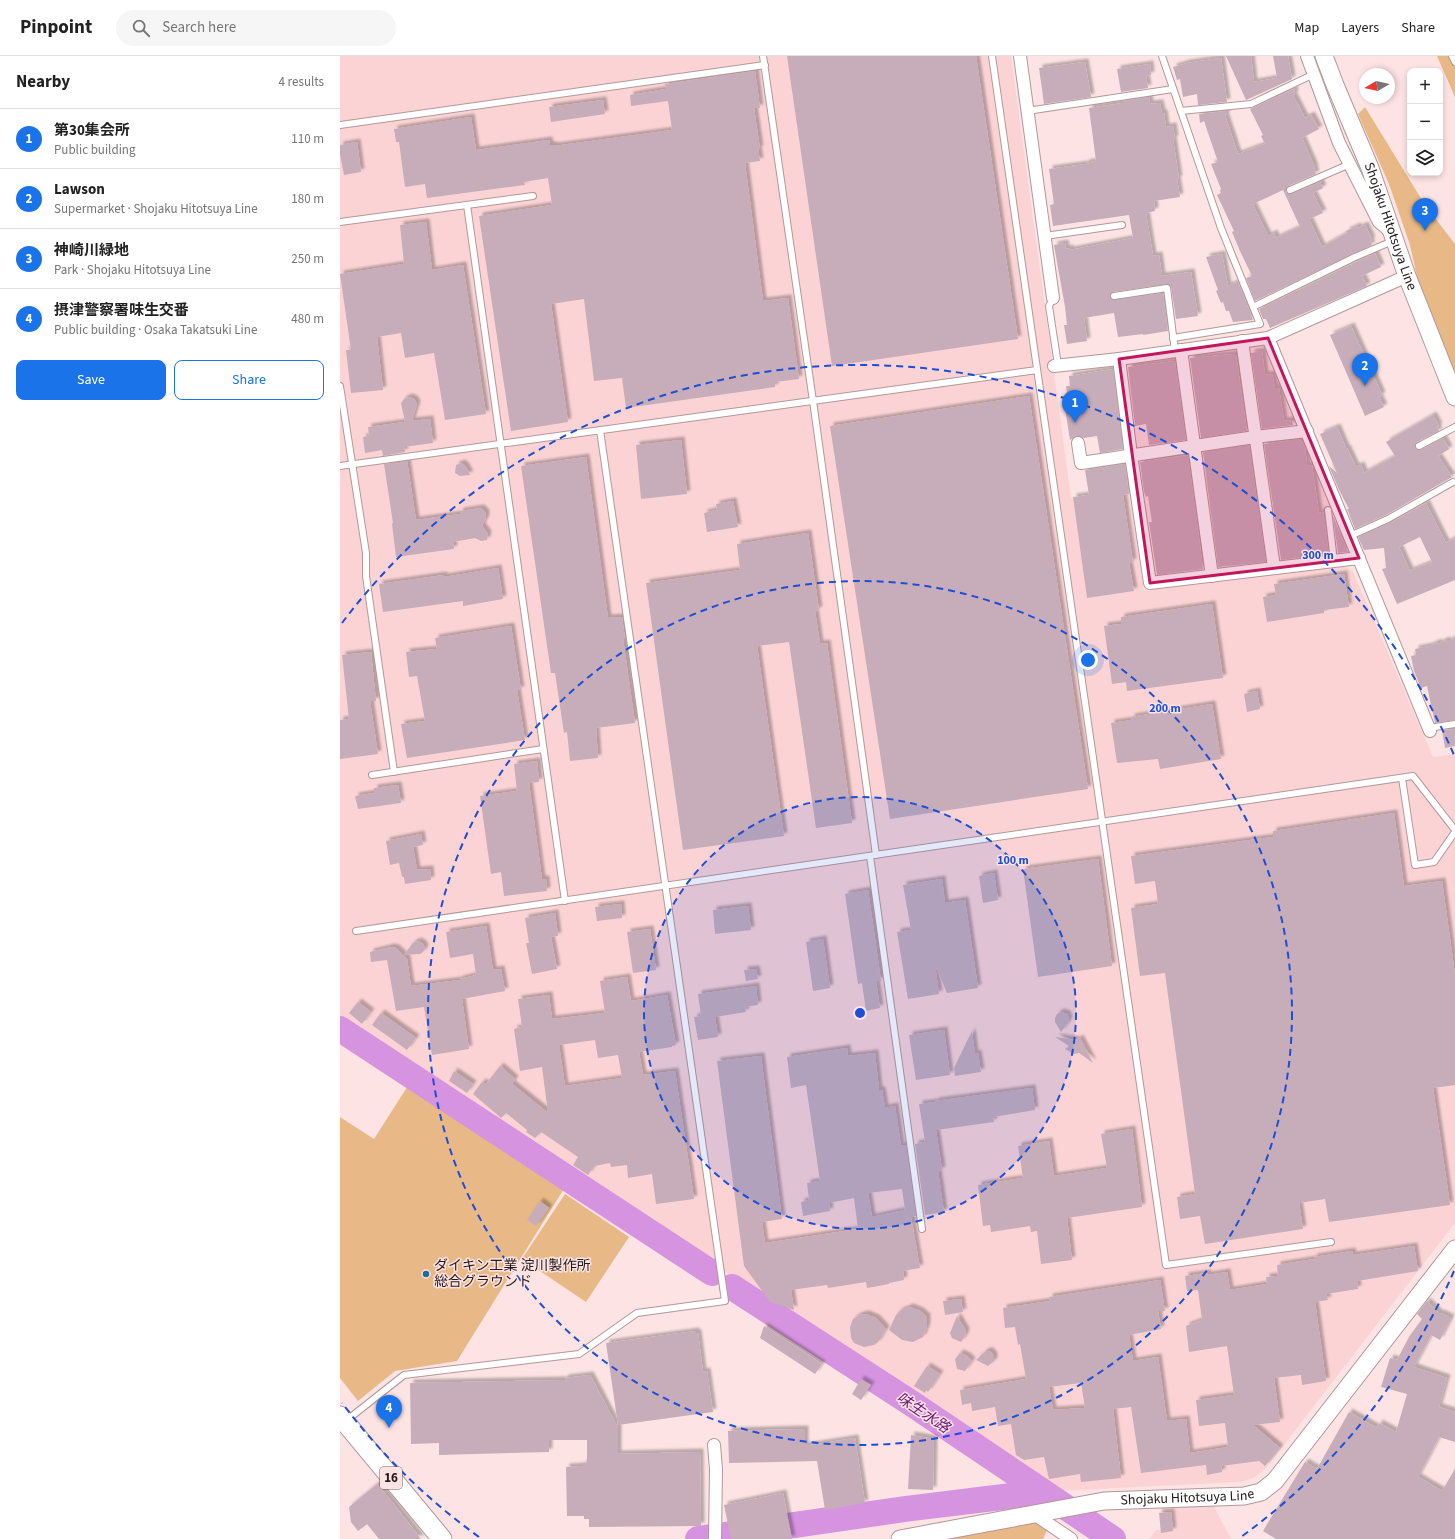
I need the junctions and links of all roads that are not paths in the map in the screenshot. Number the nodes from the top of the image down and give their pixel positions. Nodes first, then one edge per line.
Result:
1 (763, 56) edge
2 (992, 56) edge
3 (1020, 56) edge
4 (1162, 56) edge
5 (1307, 56) edge
6 (1324, 56) edge
7 (1452, 56) edge
8 (1455, 62) edge
9 (764, 65) junction
10 (1314, 74) junction
11 (1173, 89) junction
12 (1027, 111) junction
13 (1181, 111) junction
14 (340, 125) edge
15 (1350, 164) junction
16 (1290, 190) dead end
17 (533, 196) dead end
18 (467, 205) junction
19 (340, 222) edge
20 (1122, 225) dead end
21 (1045, 236) junction
22 (1394, 236) junction
23 (1407, 276) junction
24 (1114, 296) dead end
25 (1053, 298) joint
26 (1254, 308) junction
27 (1173, 338) junction
28 (1268, 338) junction
29 (1242, 341) junction
30 (1178, 350) junction
31 (1119, 358) junction
32 (1056, 365) joint
33 (1037, 370) junction
34 (340, 386) edge
35 (1455, 397) edge
36 (813, 401) junction
37 (1455, 427) edge
38 (600, 430) junction
39 (1307, 431) junction
40 (1255, 437) junction
41 (1078, 443) dead end
42 (500, 444) junction
43 (1193, 446) junction
44 (1419, 446) dead end
45 (1131, 456) junction
46 (352, 464) junction
47 (340, 466) edge
48 (1453, 482) dead end
49 (1328, 510) dead end
50 (1350, 536) junction
51 (1359, 558) junction
52 (1334, 560) junction
53 (1274, 567) junction
54 (1212, 576) junction
55 (1455, 724) edge
56 (1430, 730) joint
57 (543, 749) junction
58 (394, 772) junction
59 (372, 776) dead end
60 (1402, 778) junction
61 (1102, 822) junction
62 (1455, 831) edge
63 (873, 855) junction
64 (666, 886) junction
65 (565, 901) junction
66 (356, 931) dead end
67 (922, 1228) dead end
68 (1331, 1242) dead end
69 (1455, 1249) edge
70 (342, 1419) edge
71 (714, 1445) dead end
72 (1034, 1514) junction
73 (714, 1535) edge
74 (442, 1539) edge
75 (900, 1539) edge
76 (1071, 1539) edge

1 - 9 lane
2 - 33 lane
3 - 12 street
4 - 11 lane
5 - 10 street
6 - 22 main road, Shojaku Hitotsuya Line
7 - 8 lane
9 - 14 lane
9 - 36 lane
10 - 13 lane
10 - 15 street
11 - 12 lane
11 - 13 lane
12 - 21 street
13 - 26 lane
15 - 16 lane
15 - 22 street
17 - 18 lane
18 - 19 lane
18 - 42 lane
20 - 21 lane
21 - 25 street
22 - 23 main road, Shojaku Hitotsuya Line
22 - 26 lane
23 - 28 street
23 - 35 main road, Shojaku Hitotsuya Line
24 - 27 lane
25 - 32 lane
26 - 27 lane
27 - 30 lane
28 - 29 street
28 - 39 street
29 - 30 street
29 - 40 street
30 - 31 street
30 - 43 street
31 - 32 street
31 - 45 street
33 - 36 lane
33 - 61 lane
34 - 46 lane
36 - 38 lane
36 - 63 lane
37 - 44 lane
38 - 42 lane
38 - 64 lane
39 - 40 street
39 - 50 street
40 - 43 street
40 - 53 street
41 - 45 street
42 - 46 lane
42 - 57 lane
43 - 45 street
43 - 54 street
45 - 54 street
46 - 47 lane
46 - 58 lane
48 - 50 lane
49 - 52 lane
50 - 51 street
51 - 52 street
51 - 56 street
52 - 53 street
53 - 54 street
55 - 56 lane
57 - 58 lane
57 - 65 lane
58 - 59 lane
60 - 61 lane
60 - 62 lane
60 - 62 lane
61 - 63 lane
61 - 68 lane
63 - 64 lane
63 - 67 lane
64 - 65 lane
64 - 70 lane
65 - 66 lane
69 - 72 main road, Shojaku Hitotsuya Line
70 - 74 main road, 16
71 - 73 street
72 - 75 main road, Shojaku Hitotsuya Line
72 - 76 street

